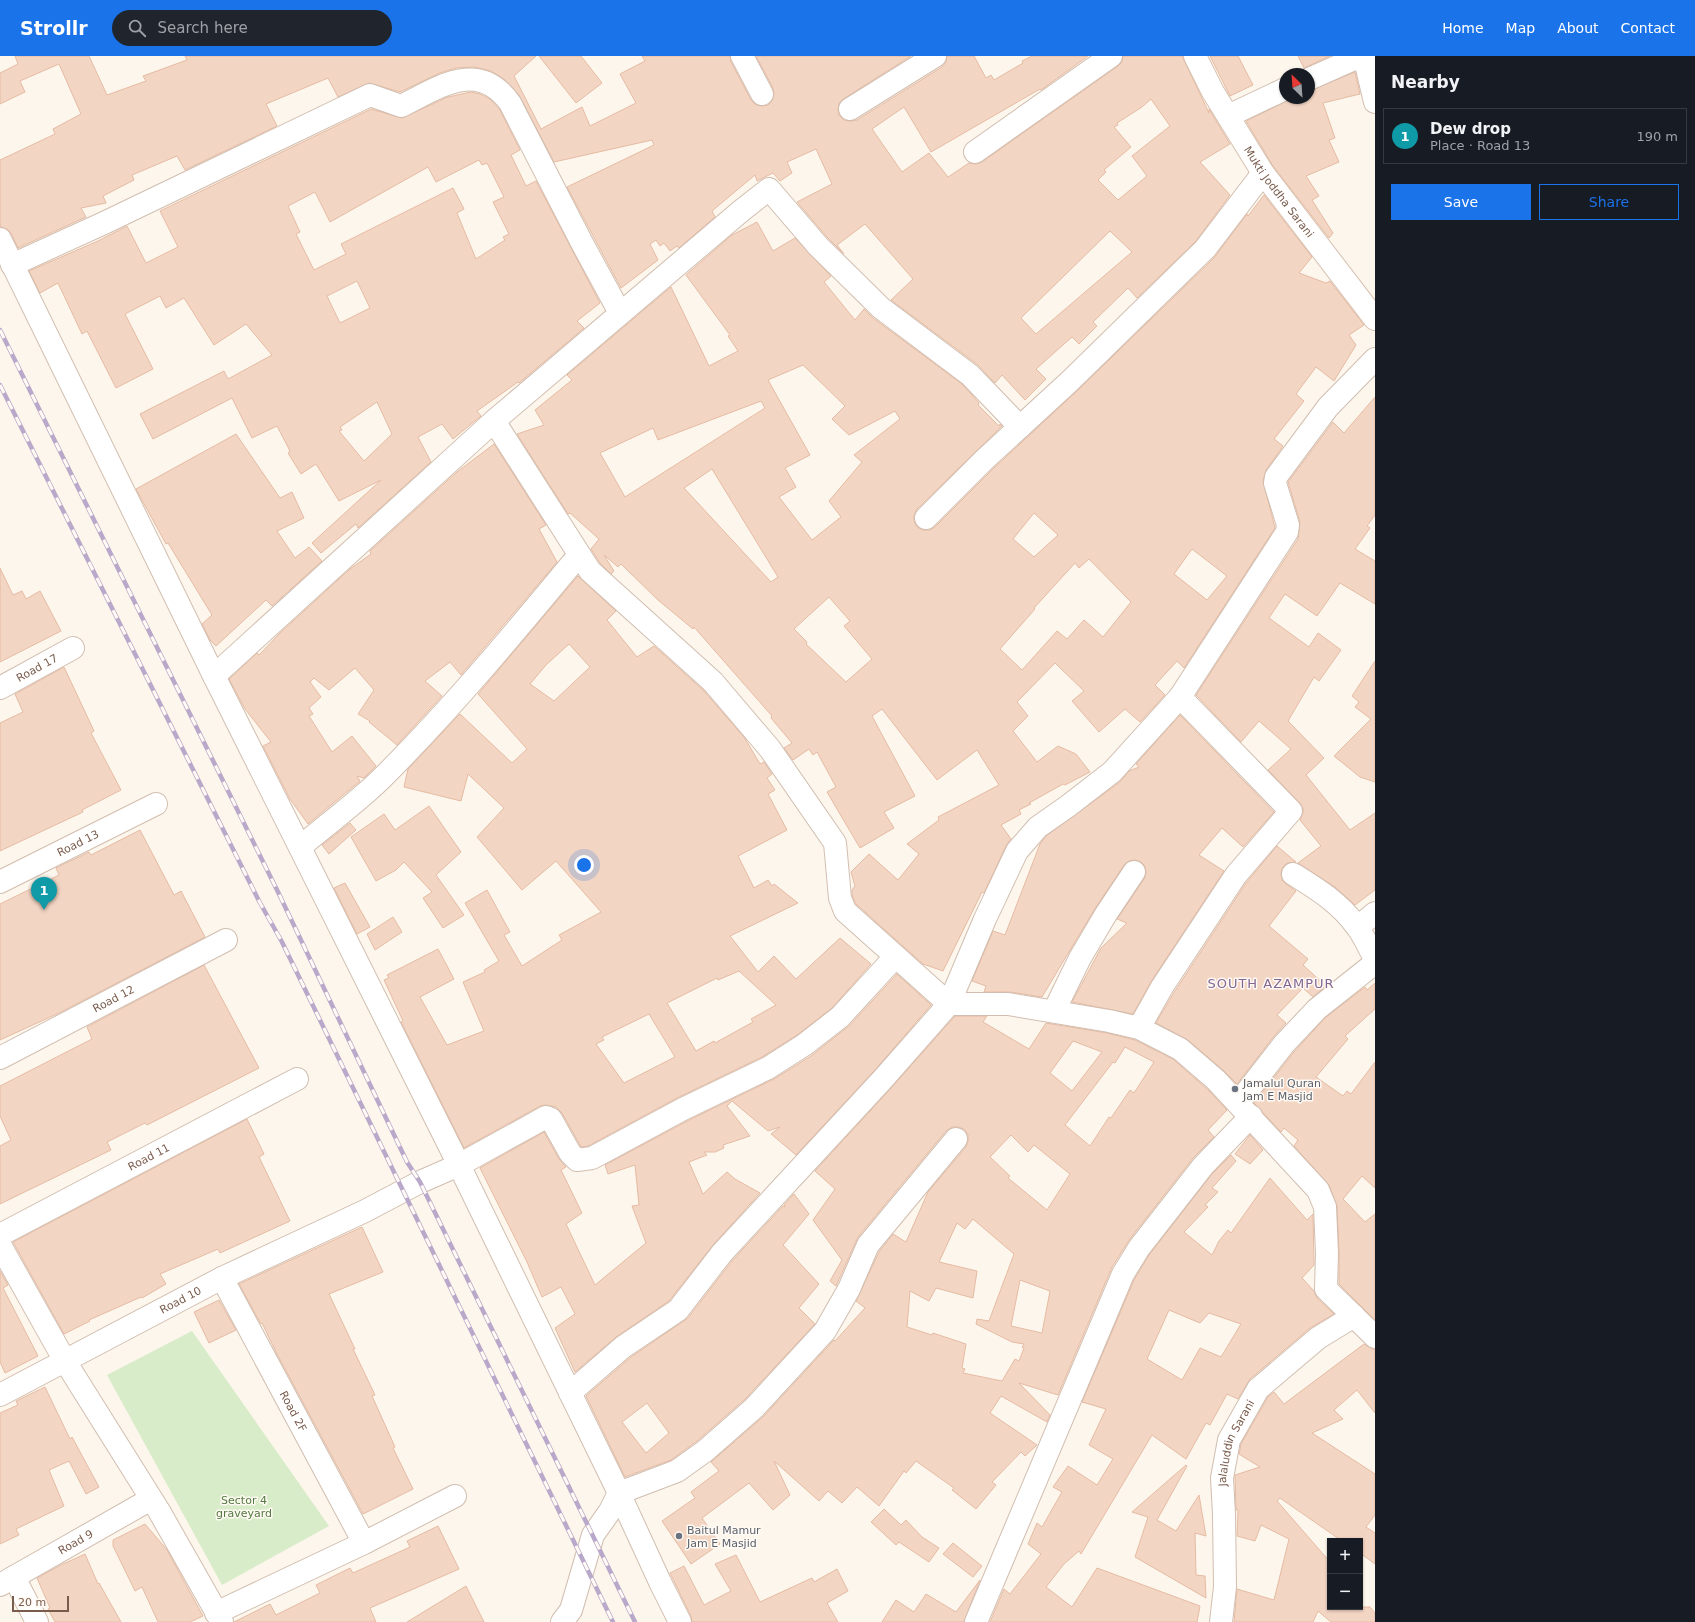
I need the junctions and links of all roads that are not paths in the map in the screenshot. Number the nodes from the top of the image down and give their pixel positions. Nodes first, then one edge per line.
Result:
1 (742, 56) edge
2 (935, 56) edge
3 (1112, 56) edge
4 (1195, 56) edge
5 (1363, 56) edge
6 (1315, 76) edge
7 (1279, 92) edge
8 (762, 94) dead end
9 (1375, 102) edge
10 (850, 109) dead end
11 (1228, 116) junction
12 (975, 152) dead end
13 (1263, 173) junction
14 (0, 239) edge
15 (12, 265) junction
16 (620, 313) junction
17 (1375, 319) edge
18 (1375, 359) edge
19 (494, 421) junction
20 (1020, 427) junction
21 (926, 518) dead end
22 (579, 555) junction
23 (73, 648) dead end
24 (214, 676) junction
25 (0, 688) edge
26 (1180, 697) junction
27 (156, 804) dead end
28 (300, 847) junction
29 (1134, 872) dead end
30 (1293, 874) dead end
31 (0, 882) edge
32 (1375, 913) edge
33 (1358, 927) junction
34 (226, 940) dead end
35 (895, 957) junction
36 (1375, 959) edge
37 (1375, 963) edge
38 (949, 1004) junction
39 (1054, 1011) junction
40 (1139, 1028) junction
41 (0, 1058) edge
42 (297, 1079) dead end
43 (1244, 1109) junction
44 (956, 1139) dead end
45 (459, 1165) junction
46 (0, 1235) edge
47 (0, 1245) edge
48 (222, 1278) junction
49 (1354, 1316) junction
50 (1375, 1337) edge
51 (65, 1361) junction
52 (570, 1394) junction
53 (0, 1395) edge
54 (620, 1493) junction
55 (455, 1496) dead end
56 (151, 1499) junction
57 (364, 1543) junction
58 (7, 1581) edge
59 (219, 1618) edge
60 (37, 1622) edge
61 (562, 1622) edge
62 (680, 1622) edge
63 (976, 1622) edge
64 (1221, 1622) edge

1 - 8 street
2 - 10 street
3 - 12 street
4 - 11 street, Mukti Joddha Sarani
5 - 6 street
5 - 9 street
7 - 11 street
11 - 13 street, Mukti Joddha Sarani
13 - 17 street, Mukti Joddha Sarani
13 - 20 street
14 - 15 street
15 - 16 street
15 - 24 street
16 - 19 street
16 - 20 street
18 - 26 street
19 - 22 street
19 - 24 street
20 - 21 street
22 - 28 street
22 - 35 street
23 - 25 street, Road 17
24 - 28 street
26 - 38 street
26 - 40 street
27 - 31 street, Road 13
28 - 45 street
29 - 39 street
30 - 33 street
32 - 33 street
33 - 36 street
34 - 41 street, Road 12
35 - 38 street
35 - 45 street, Road 10
37 - 43 street
38 - 39 street
38 - 52 street
39 - 40 street
40 - 43 street
42 - 46 street, Road 11
43 - 49 street
43 - 63 street
44 - 54 street
45 - 48 street, Road 10
45 - 52 street
47 - 51 street
48 - 51 street, Road 10
48 - 57 street, Road 2F
49 - 50 street
49 - 64 street, Jalaluddin Sarani
51 - 53 street, Road 10
51 - 56 street
52 - 54 street
54 - 61 street
54 - 62 street
55 - 57 street
56 - 58 street, Road 9
56 - 59 street
57 - 59 street
58 - 60 street

